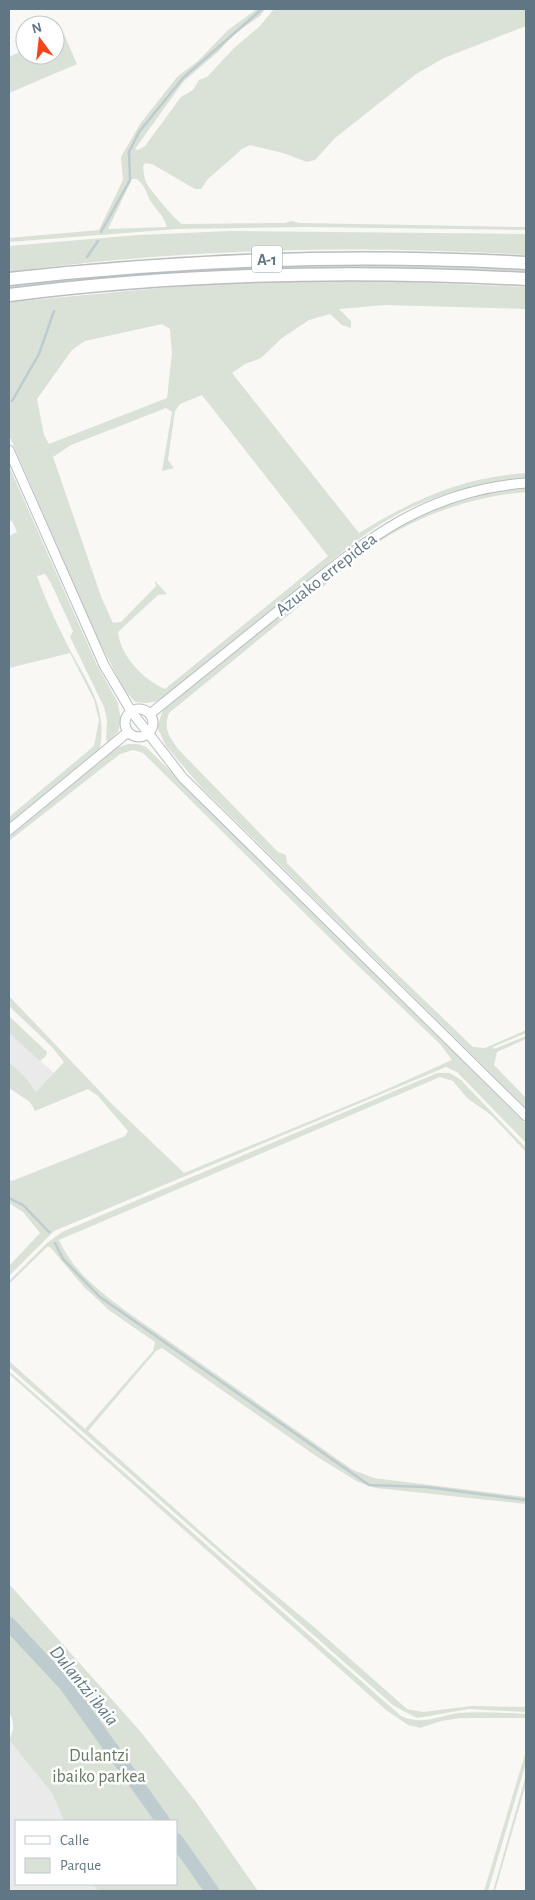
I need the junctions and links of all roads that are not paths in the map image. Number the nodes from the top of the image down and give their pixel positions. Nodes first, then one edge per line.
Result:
1 (526, 263) edge
2 (9, 279) edge
3 (526, 279) edge
4 (9, 295) edge
5 (9, 450) edge
6 (526, 483) edge
7 (130, 712) junction
8 (150, 714) junction
9 (128, 732) junction
10 (146, 734) junction
11 (9, 830) edge
12 (526, 1116) edge

1 - 2 highway, A-1
3 - 4 highway, A-1
5 - 7 main road
6 - 8 main road, Azuako errepidea
7 - 8 main road
7 - 9 main road
7 - 10 main road
8 - 10 main road
9 - 10 main road
9 - 11 main road
10 - 12 main road

